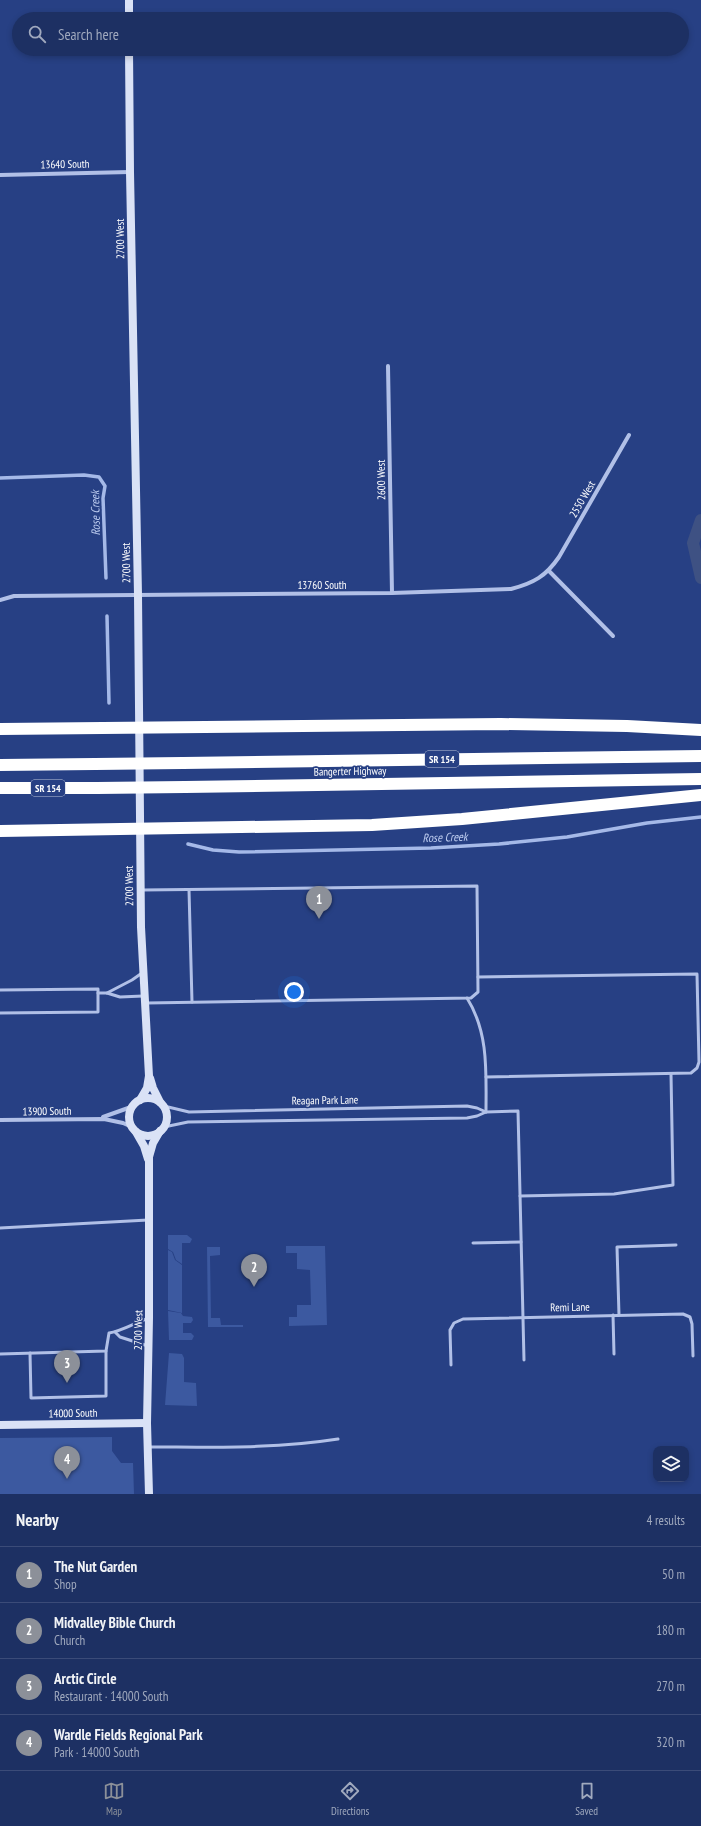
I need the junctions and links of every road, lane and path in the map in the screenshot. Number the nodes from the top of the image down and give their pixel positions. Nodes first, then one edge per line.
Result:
1 (129, 0) edge
2 (129, 12) edge
3 (129, 56) edge
4 (130, 172) junction
5 (0, 175) edge
6 (388, 366) dead end
7 (629, 435) dead end
8 (549, 571) junction
9 (392, 593) junction
10 (138, 595) junction
11 (0, 600) edge
12 (613, 636) dead end
13 (139, 727) junction
14 (0, 730) edge
15 (701, 730) edge
16 (701, 756) edge
17 (0, 765) edge
18 (701, 779) edge
19 (0, 788) edge
20 (701, 795) edge
21 (140, 830) junction
22 (0, 831) edge
23 (140, 890) junction
24 (189, 890) junction
25 (143, 972) junction
26 (478, 977) junction
27 (0, 990) edge
28 (98, 993) junction
29 (107, 993) junction
30 (467, 998) junction
31 (145, 999) junction
32 (192, 1002) junction
33 (0, 1013) edge
34 (671, 1074) junction
35 (149, 1076) junction
36 (486, 1077) junction
37 (140, 1100) junction
38 (162, 1104) junction
39 (131, 1107) junction
40 (486, 1112) junction
41 (94, 1119) junction
42 (0, 1120) edge
43 (133, 1129) junction
44 (162, 1129) junction
45 (149, 1166) junction
46 (520, 1196) junction
47 (149, 1220) junction
48 (0, 1228) edge
49 (521, 1242) junction
50 (473, 1244) dead end
51 (676, 1245) dead end
52 (613, 1315) junction
53 (619, 1315) junction
54 (150, 1318) junction
55 (523, 1318) junction
56 (115, 1332) junction
57 (149, 1346) junction
58 (106, 1351) junction
59 (30, 1353) junction
60 (0, 1354) edge
61 (614, 1354) dead end
62 (693, 1356) dead end
63 (524, 1360) dead end
64 (451, 1365) dead end
65 (147, 1423) junction
66 (0, 1425) edge
67 (338, 1439) dead end
68 (148, 1447) junction
69 (148, 1494) edge

1 - 2 main road
3 - 4 main road, 2700 West
4 - 5 street, 13640 South
4 - 10 main road, 2700 West
6 - 9 street, 2600 West
7 - 8 street, 2550 West
8 - 9 street, 13760 South
8 - 12 street
9 - 10 street, 13760 South
10 - 11 street, 13760 South
10 - 13 main road, 2700 West
13 - 14 highway
13 - 15 highway
13 - 21 main road, 2700 West
16 - 17 highway, Bangerter Highway / SR 154, bridge
18 - 19 highway, Bangerter Highway / SR 154, bridge
20 - 21 highway
21 - 22 highway
21 - 23 main road, 2700 West
23 - 24 lane
23 - 25 main road, 2700 West
24 - 26 lane
24 - 32 lane
25 - 29 lane
25 - 31 main road, 2700 West
26 - 30 lane
26 - 34 lane
27 - 28 lane
28 - 29 lane
28 - 33 lane
29 - 31 lane
30 - 32 lane
30 - 36 lane
31 - 32 lane
31 - 35 main road, 2700 West
34 - 36 lane
34 - 46 lane
35 - 37 main road, 2700 West
35 - 38 main road, 2700 West
36 - 40 lane
37 - 38 main road
37 - 39 main road
38 - 40 lane, Reagan Park Lane
38 - 44 main road
39 - 41 street, 13900 South
39 - 43 main road
40 - 44 lane, Reagan Park Lane
40 - 46 lane, Reagan Park Lane
41 - 42 street, 13900 South
41 - 43 street, 13900 South
43 - 44 main road
43 - 45 main road, 2700 West
44 - 45 main road, 2700 West
45 - 47 main road, 2700 West
46 - 49 lane, Reagan Park Lane
47 - 48 lane
47 - 54 main road, 2700 West
49 - 50 lane
49 - 55 lane, Reagan Park Lane
51 - 53 lane
52 - 53 lane, Remi Lane
52 - 55 lane, Remi Lane
52 - 61 lane
53 - 62 lane, Remi Lane
54 - 56 lane
54 - 57 main road, 2700 West
55 - 63 lane, Reagan Park Lane
55 - 64 lane, Remi Lane
56 - 57 lane
56 - 58 lane
57 - 65 main road, 2700 West
58 - 59 lane
58 - 59 lane
59 - 60 lane
65 - 66 main road, 14000 South
65 - 68 main road, 2700 West
67 - 68 lane
68 - 69 main road, 2700 West

